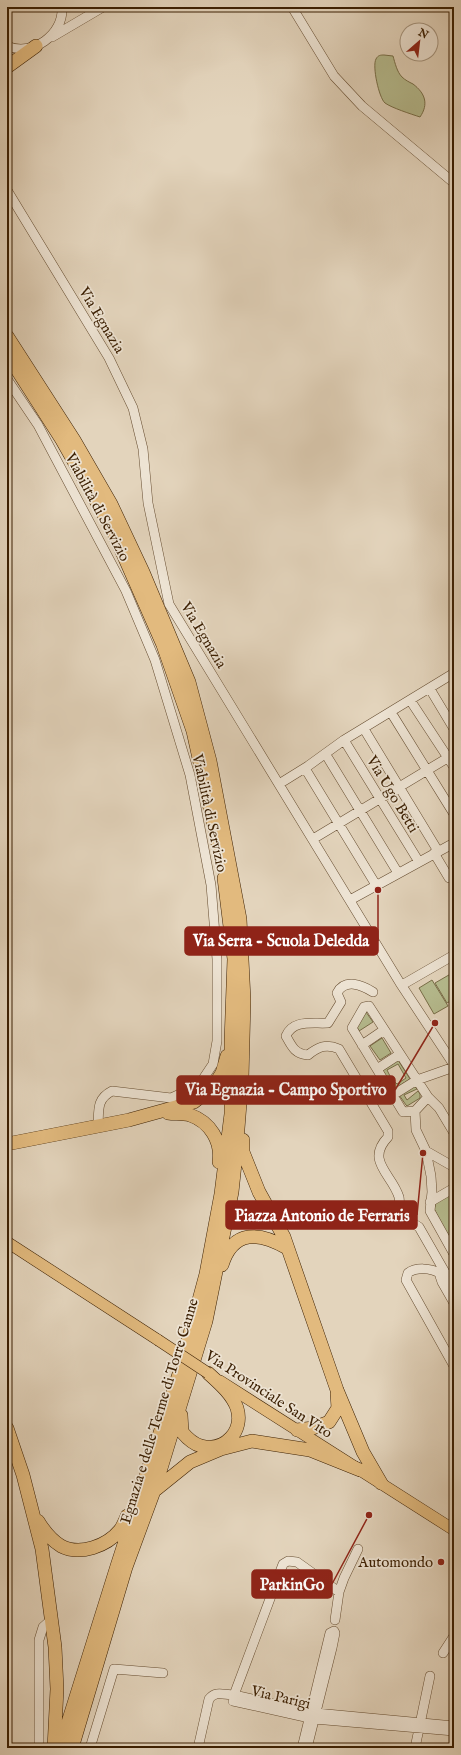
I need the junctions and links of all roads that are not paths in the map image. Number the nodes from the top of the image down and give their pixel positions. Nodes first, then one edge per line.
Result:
1 (62, 7) edge
2 (103, 7) edge
3 (292, 7) edge
4 (41, 44) junction
5 (7, 46) edge
6 (7, 67) edge
7 (454, 183) edge
8 (7, 190) edge
9 (7, 336) edge
10 (7, 354) edge
11 (7, 379) edge
12 (454, 673) edge
13 (430, 689) dead end
14 (412, 703) dead end
15 (392, 714) dead end
16 (364, 729) junction
17 (454, 729) edge
18 (344, 740) junction
19 (451, 756) edge
20 (328, 758) dead end
21 (454, 768) edge
22 (306, 770) dead end
23 (427, 770) junction
24 (279, 784) junction
25 (400, 787) junction
26 (380, 799) junction
27 (361, 810) junction
28 (454, 814) edge
29 (338, 824) junction
30 (313, 839) junction
31 (454, 842) edge
32 (436, 852) junction
33 (419, 862) junction
34 (398, 873) junction
35 (449, 878) dead end
36 (376, 885) junction
37 (350, 900) junction
38 (454, 956) edge
39 (402, 986) junction
40 (373, 992) dead end
41 (384, 1030) junction
42 (231, 1042) junction
43 (362, 1045) junction
44 (400, 1054) junction
45 (454, 1066) edge
46 (377, 1069) junction
47 (242, 1078) junction
48 (417, 1080) junction
49 (393, 1095) junction
50 (428, 1097) junction
51 (415, 1111) junction
52 (162, 1112) junction
53 (98, 1127) junction
54 (454, 1133) edge
55 (7, 1144) edge
56 (426, 1151) junction
57 (454, 1167) edge
58 (454, 1188) edge
59 (430, 1202) junction
60 (214, 1232) junction
61 (7, 1242) edge
62 (287, 1248) junction
63 (452, 1248) edge
64 (454, 1288) edge
65 (454, 1303) edge
66 (206, 1321) junction
67 (454, 1366) edge
68 (208, 1373) junction
69 (187, 1381) junction
70 (337, 1390) junction
71 (7, 1428) edge
72 (161, 1428) junction
73 (297, 1430) junction
74 (360, 1470) junction
75 (381, 1483) junction
76 (154, 1490) junction
77 (32, 1512) junction
78 (454, 1530) edge
79 (62, 1546) junction
80 (358, 1549) dead end
81 (43, 1562) junction
82 (339, 1592) junction
83 (51, 1620) junction
84 (335, 1620) dead end
85 (454, 1636) edge
86 (443, 1653) dead end
87 (163, 1673) dead end
88 (430, 1676) dead end
89 (234, 1696) junction
90 (313, 1715) junction
91 (419, 1726) junction
92 (454, 1726) edge
93 (454, 1732) edge
94 (39, 1748) edge
95 (54, 1748) edge
96 (60, 1748) edge
97 (72, 1748) edge
98 (90, 1748) edge
99 (198, 1748) edge
100 (302, 1748) edge
101 (307, 1748) edge
102 (415, 1748) edge

1 - 4 street
2 - 4 street
3 - 7 street
4 - 5 street
4 - 6 highway
8 - 24 street, Via Egnazia
9 - 47 highway, Egnazia e delle Terme di Torre Canne
10 - 42 highway, Egnazia e delle Terme di Torre Canne
11 - 53 street, Viabilità di Servizio
12 - 16 street
13 - 17 street
14 - 19 street
15 - 23 street
16 - 18 street
16 - 25 street
18 - 24 street
18 - 26 street, Via Ugo Betti
19 - 21 street
19 - 23 street
20 - 27 street
22 - 29 street
23 - 25 street
23 - 28 street
24 - 30 street, Via Egnazia
25 - 26 street
25 - 32 street
26 - 27 street
26 - 33 street, Via Ugo Betti
27 - 29 street
27 - 34 street
29 - 30 street
29 - 36 street
30 - 37 street, Via Egnazia
31 - 32 street
32 - 33 street
32 - 35 street
33 - 34 street
34 - 36 street
36 - 37 street
37 - 39 street, Via Egnazia
38 - 39 street
39 - 45 street, Via Egnazia
40 - 64 street
41 - 43 street
41 - 43 street
41 - 44 street
42 - 52 highway
42 - 60 highway, Egnazia e delle Terme di Torre Canne
43 - 46 street
44 - 46 street
44 - 48 street
45 - 48 street
46 - 49 street
47 - 62 highway
47 - 66 highway, Egnazia e delle Terme di Torre Canne
48 - 49 street
48 - 50 street
49 - 51 street
50 - 51 street
50 - 54 street
51 - 56 street
52 - 53 highway
52 - 60 highway
53 - 55 highway
56 - 57 street
56 - 59 street
58 - 59 street
59 - 63 street
60 - 72 highway, Egnazia e delle Terme di Torre Canne
61 - 68 main road, Via Provinciale San Vito, bridge
62 - 66 highway
62 - 70 highway
65 - 67 street
66 - 69 highway, Egnazia e delle Terme di Torre Canne
68 - 69 highway
68 - 73 main road, Via Provinciale San Vito
69 - 76 highway, Egnazia e delle Terme di Torre Canne
70 - 73 highway
70 - 75 highway
71 - 77 highway
72 - 79 highway
72 - 96 highway, Egnazia e delle Terme di Torre Canne
73 - 74 main road, Via Provinciale San Vito
74 - 75 main road, Via Provinciale San Vito
74 - 76 highway
75 - 78 main road, Via Provinciale San Vito
76 - 97 highway, Egnazia e delle Terme di Torre Canne
77 - 79 highway
77 - 81 highway
79 - 81 highway
80 - 82 street
81 - 83 highway
82 - 84 street
82 - 89 street
83 - 94 street
83 - 95 highway
85 - 86 street
87 - 98 street
88 - 91 street
89 - 90 street, Via Parigi
89 - 99 street, Via Parigi
90 - 90 street
90 - 91 street, Via Parigi
90 - 100 street
90 - 101 street
91 - 92 street, Via Parigi
91 - 93 street, Via Parigi
91 - 102 street

